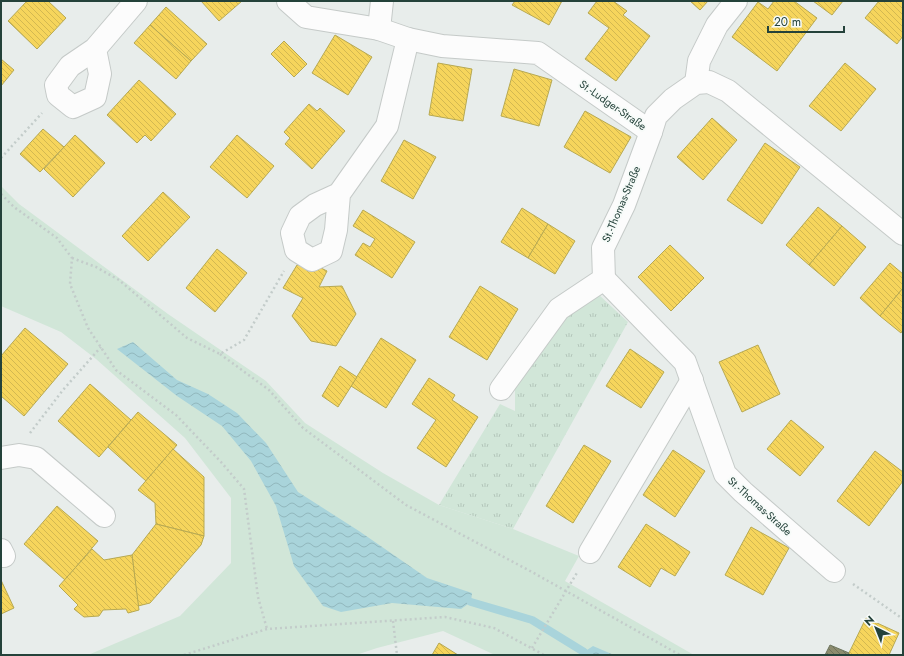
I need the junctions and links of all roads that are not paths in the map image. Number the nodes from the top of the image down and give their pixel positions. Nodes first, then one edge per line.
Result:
1 (136, 1) edge
2 (288, 1) edge
3 (382, 1) edge
4 (736, 1) edge
5 (379, 28) junction
6 (408, 38) junction
7 (95, 49) junction
8 (696, 83) junction
9 (651, 132) junction
10 (339, 194) junction
11 (903, 234) edge
12 (604, 279) junction
13 (692, 380) junction
14 (500, 389) dead end
15 (1, 458) edge
16 (104, 516) dead end
17 (590, 552) road end
18 (834, 571) road end

1 - 7 street
2 - 5 street, St.-Ludger-Straße
3 - 5 street
4 - 8 street
5 - 6 street, St.-Ludger-Straße
6 - 9 street, St.-Ludger-Straße
6 - 10 street
7 - 7 street
8 - 9 street, St.-Ludger-Straße
8 - 11 street
9 - 12 street, St.-Thomas-Straße
10 - 10 street
12 - 13 street, St.-Thomas-Straße
12 - 14 street
13 - 17 street
13 - 18 street, St.-Thomas-Straße
15 - 16 street

